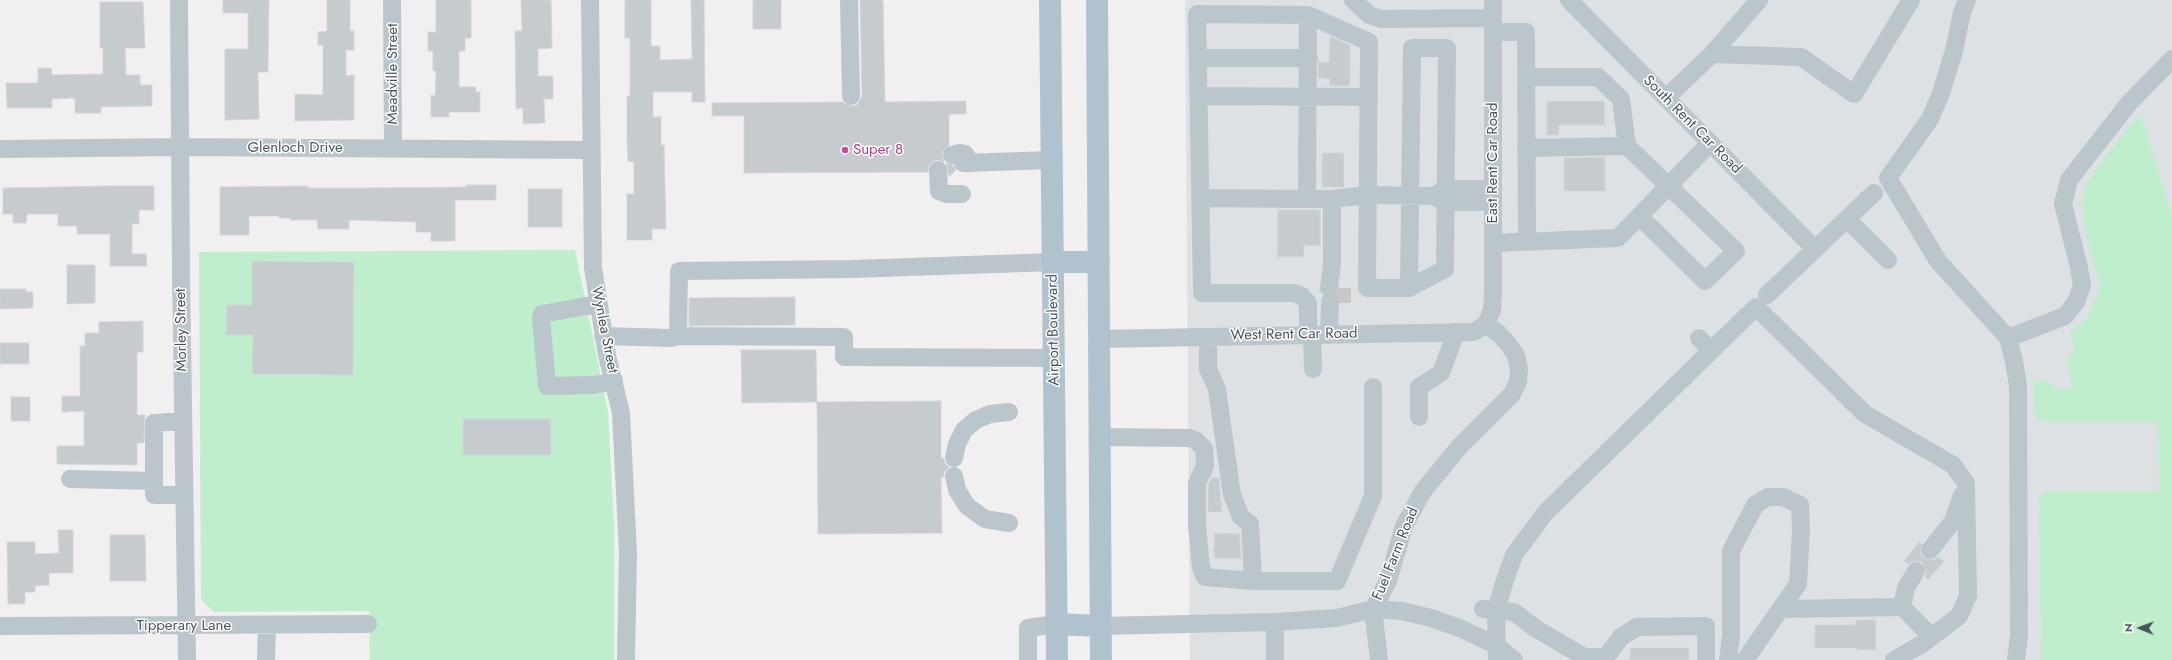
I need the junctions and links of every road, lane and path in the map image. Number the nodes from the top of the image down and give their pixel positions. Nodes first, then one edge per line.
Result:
1 (179, 0) edge
2 (392, 0) edge
3 (590, 0) edge
4 (849, 0) edge
5 (1050, 0) edge
6 (1097, 0) edge
7 (1354, 0) edge
8 (1569, 0) edge
9 (1759, 0) edge
10 (1911, 0) edge
11 (1967, 0) edge
12 (1308, 14) junction
13 (1493, 16) edge
14 (1712, 54) junction
15 (1198, 58) junction
16 (1309, 58) junction
17 (2172, 59) edge
18 (1526, 77) junction
19 (851, 96) dead end
20 (1199, 96) junction
21 (1308, 97) junction
22 (1369, 97) junction
23 (1666, 98) junction
24 (1710, 143) junction
25 (1627, 146) junction
26 (180, 147) junction
27 (1526, 148) junction
28 (0, 149) edge
29 (393, 149) junction
30 (590, 150) junction
31 (962, 160) dead end
32 (1052, 160) junction
33 (938, 170) dead end
34 (1668, 186) junction
35 (1874, 193) dead end
36 (962, 194) dead end
37 (1368, 195) junction
38 (1442, 195) junction
39 (1493, 195) junction
40 (1410, 196) junction
41 (1200, 198) junction
42 (1307, 199) junction
43 (1332, 199) junction
44 (1639, 216) junction
45 (1847, 219) junction
46 (1527, 242) junction
47 (1493, 243) junction
48 (1815, 249) junction
49 (1888, 260) dead end
50 (1053, 262) junction
51 (1099, 262) junction
52 (1409, 288) junction
53 (1767, 296) dead end
54 (597, 304) junction
55 (1486, 324) junction
56 (1456, 332) junction
57 (1323, 335) junction
58 (604, 336) junction
59 (678, 336) junction
60 (1208, 337) junction
61 (2008, 338) junction
62 (1099, 339) junction
63 (1055, 358) junction
64 (1319, 369) dead end
65 (614, 381) junction
66 (1373, 387) dead end
67 (1009, 412) dead end
68 (1419, 417) dead end
69 (183, 421) junction
70 (1099, 437) junction
71 (184, 451) junction
72 (154, 452) junction
73 (954, 458) dead end
74 (954, 476) dead end
75 (70, 479) dead end
76 (154, 481) junction
77 (1966, 483) junction
78 (184, 495) junction
79 (1009, 523) dead end
80 (1930, 550) dead end
81 (1916, 571) dead end
82 (1252, 581) junction
83 (1902, 607) junction
84 (1373, 609) junction
85 (1782, 609) junction
86 (1490, 610) junction
87 (1275, 622) junction
88 (368, 624) dead end
89 (1056, 624) junction
90 (0, 626) edge
91 (187, 626) junction
92 (267, 626) junction
93 (1100, 626) junction
94 (1932, 637) junction
95 (1497, 653) edge
96 (187, 660) edge
97 (266, 660) edge
98 (626, 660) edge
99 (1028, 660) edge
100 (1057, 660) edge
101 (1101, 660) edge
102 (1275, 660) edge
103 (1380, 660) edge
104 (1514, 660) edge
105 (1706, 660) edge
106 (1728, 660) edge
107 (1745, 660) edge
108 (1755, 660) edge
109 (1894, 660) edge
110 (2016, 660) edge

1 - 26 street, Morley Street
2 - 29 street, Meadville Street
3 - 30 street, Wynlea Street
4 - 19 street
5 - 32 main road, Airport Boulevard
6 - 51 main road
7 - 13 street
8 - 23 street, South Rent Car Road
9 - 14 street
10 - 14 street
11 - 61 street
12 - 15 street
12 - 16 street
12 - 22 street
13 - 18 street
13 - 39 street, East Rent Car Road
14 - 23 street
15 - 16 street
15 - 20 street
16 - 21 street
17 - 61 street
18 - 25 street
18 - 27 street
20 - 21 street
20 - 41 street
21 - 22 street
21 - 42 street
22 - 37 street
23 - 24 street, South Rent Car Road
24 - 34 street
24 - 48 street, South Rent Car Road
25 - 27 street
25 - 34 street
26 - 28 street, Glenloch Drive
26 - 29 street, Glenloch Drive
26 - 69 street, Morley Street
27 - 46 street
29 - 30 street, Glenloch Drive
30 - 54 street, Wynlea Street
31 - 32 street
32 - 50 main road, Airport Boulevard
33 - 36 street
34 - 44 street
34 - 44 street
35 - 45 street
37 - 40 street
37 - 43 street
37 - 52 street
38 - 39 street
38 - 40 street
38 - 40 street
38 - 52 street
39 - 47 street, East Rent Car Road
40 - 52 street
41 - 42 street
41 - 57 street
42 - 43 street
43 - 57 street
44 - 46 street
45 - 48 street
45 - 49 street
46 - 47 street
47 - 55 street, East Rent Car Road
48 - 53 street
50 - 51 main road
50 - 59 street
50 - 63 main road, Airport Boulevard
51 - 62 main road
54 - 58 street, Wynlea Street
54 - 65 street
55 - 56 street, West Rent Car Road
55 - 84 street, Fuel Farm Road
56 - 57 street, West Rent Car Road
56 - 68 street
57 - 60 street, West Rent Car Road
57 - 64 street
58 - 59 street
58 - 65 street, Wynlea Street
59 - 63 street
60 - 62 street, West Rent Car Road
60 - 82 street
61 - 110 street
62 - 70 main road
63 - 89 main road, Airport Boulevard
65 - 98 street, Wynlea Street
66 - 82 street
67 - 73 street
69 - 71 street, Morley Street
69 - 72 street
70 - 82 street
70 - 93 main road
71 - 72 street
71 - 78 street, Morley Street
72 - 76 street
74 - 79 street
75 - 76 street
76 - 78 street
77 - 80 street
77 - 86 street
77 - 94 street
78 - 91 street, Morley Street
81 - 83 street
83 - 85 street
83 - 94 street
84 - 87 street, Fuel Farm Road
84 - 95 street
84 - 103 street
85 - 106 street
85 - 107 street
86 - 95 street
86 - 105 street
87 - 93 street, Fuel Farm Road
87 - 102 street
88 - 92 street, Tipperary Lane
89 - 93 main road
89 - 99 street
89 - 100 main road, Airport Boulevard
90 - 91 street, Tipperary Lane
91 - 92 street, Tipperary Lane
91 - 96 street, Morley Street
92 - 97 street
93 - 101 main road
94 - 109 street
95 - 104 street
107 - 108 street

